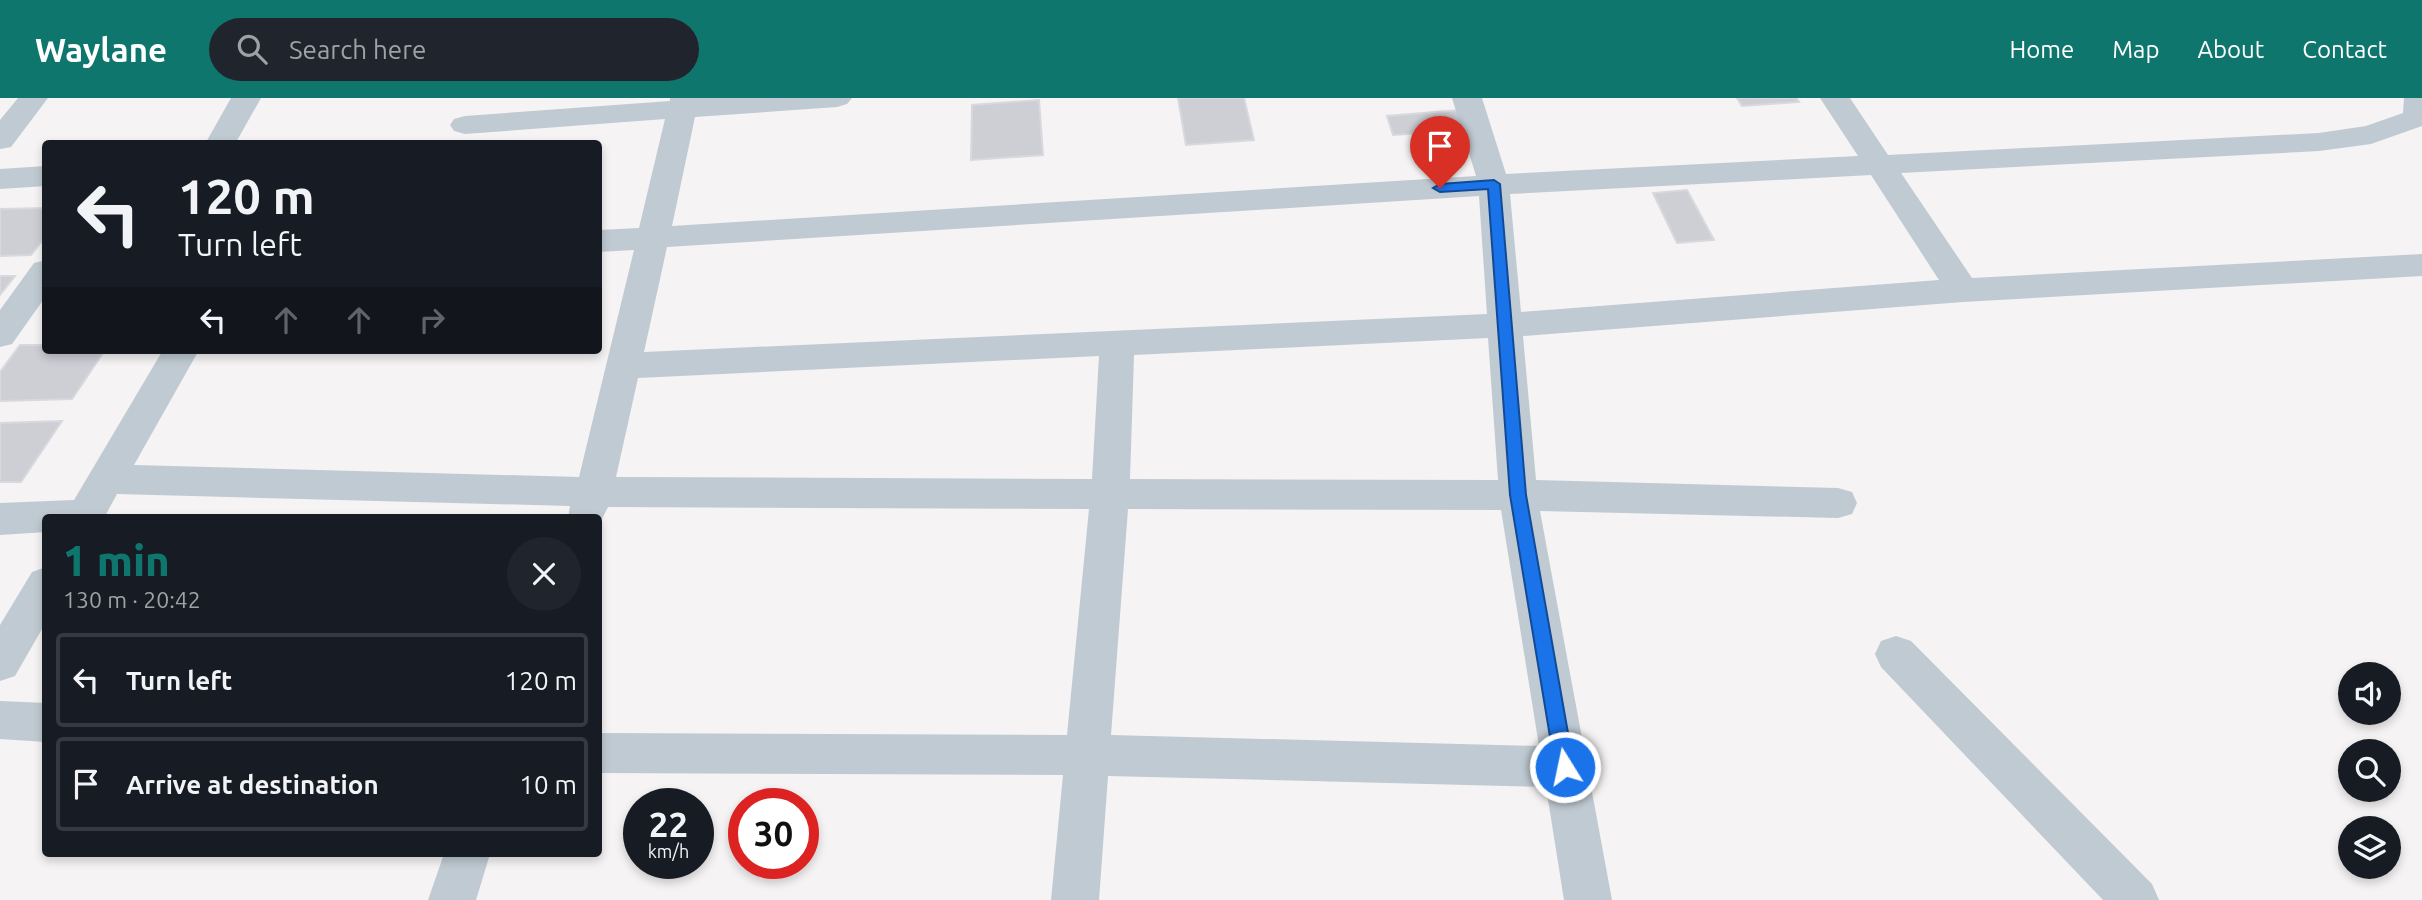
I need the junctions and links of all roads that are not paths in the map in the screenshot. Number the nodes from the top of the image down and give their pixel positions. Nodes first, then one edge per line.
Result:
1 (33, 98) edge
2 (246, 98) edge
3 (837, 98) edge
4 (1467, 98) edge
5 (1835, 98) edge
6 (684, 103) edge
7 (2420, 105) edge
8 (464, 122) edge
9 (0, 140) edge
10 (222, 140) edge
11 (1878, 165) junction
12 (42, 176) edge
13 (0, 179) edge
14 (1494, 184) junction
15 (652, 237) junction
16 (602, 242) edge
17 (2422, 265) edge
18 (42, 277) edge
19 (1963, 290) junction
20 (1505, 325) junction
21 (0, 335) edge
22 (1117, 343) junction
23 (179, 354) edge
24 (623, 366) junction
25 (106, 479) junction
26 (1110, 494) junction
27 (1518, 495) junction
28 (1838, 503) dead end
29 (589, 505) edge
30 (86, 514) edge
31 (42, 518) edge
32 (0, 519) edge
33 (42, 591) edge
34 (1896, 654) dead end
35 (0, 663) edge
36 (0, 720) edge
37 (42, 723) edge
38 (602, 753) edge
39 (1086, 755) junction
40 (1565, 767) junction
41 (466, 857) edge
42 (452, 900) edge
43 (1075, 900) edge
44 (1588, 900) edge
45 (2135, 900) edge

1 - 9 street
2 - 10 street
3 - 6 street
4 - 14 street
5 - 11 street
6 - 8 street
6 - 15 street
7 - 11 street
11 - 14 street
11 - 19 street
12 - 13 street
14 - 15 street
14 - 20 street
15 - 16 street
15 - 24 street
17 - 19 street
18 - 21 street
19 - 20 street
20 - 22 street
20 - 27 street
22 - 24 street
22 - 26 street
23 - 25 street
24 - 29 street
25 - 29 street
25 - 30 street
26 - 27 street
26 - 29 street
26 - 39 street
27 - 28 street
27 - 40 street
31 - 32 street
33 - 35 street
34 - 45 street
36 - 37 street
38 - 39 street
39 - 40 street
39 - 43 street
40 - 44 street
41 - 42 street

